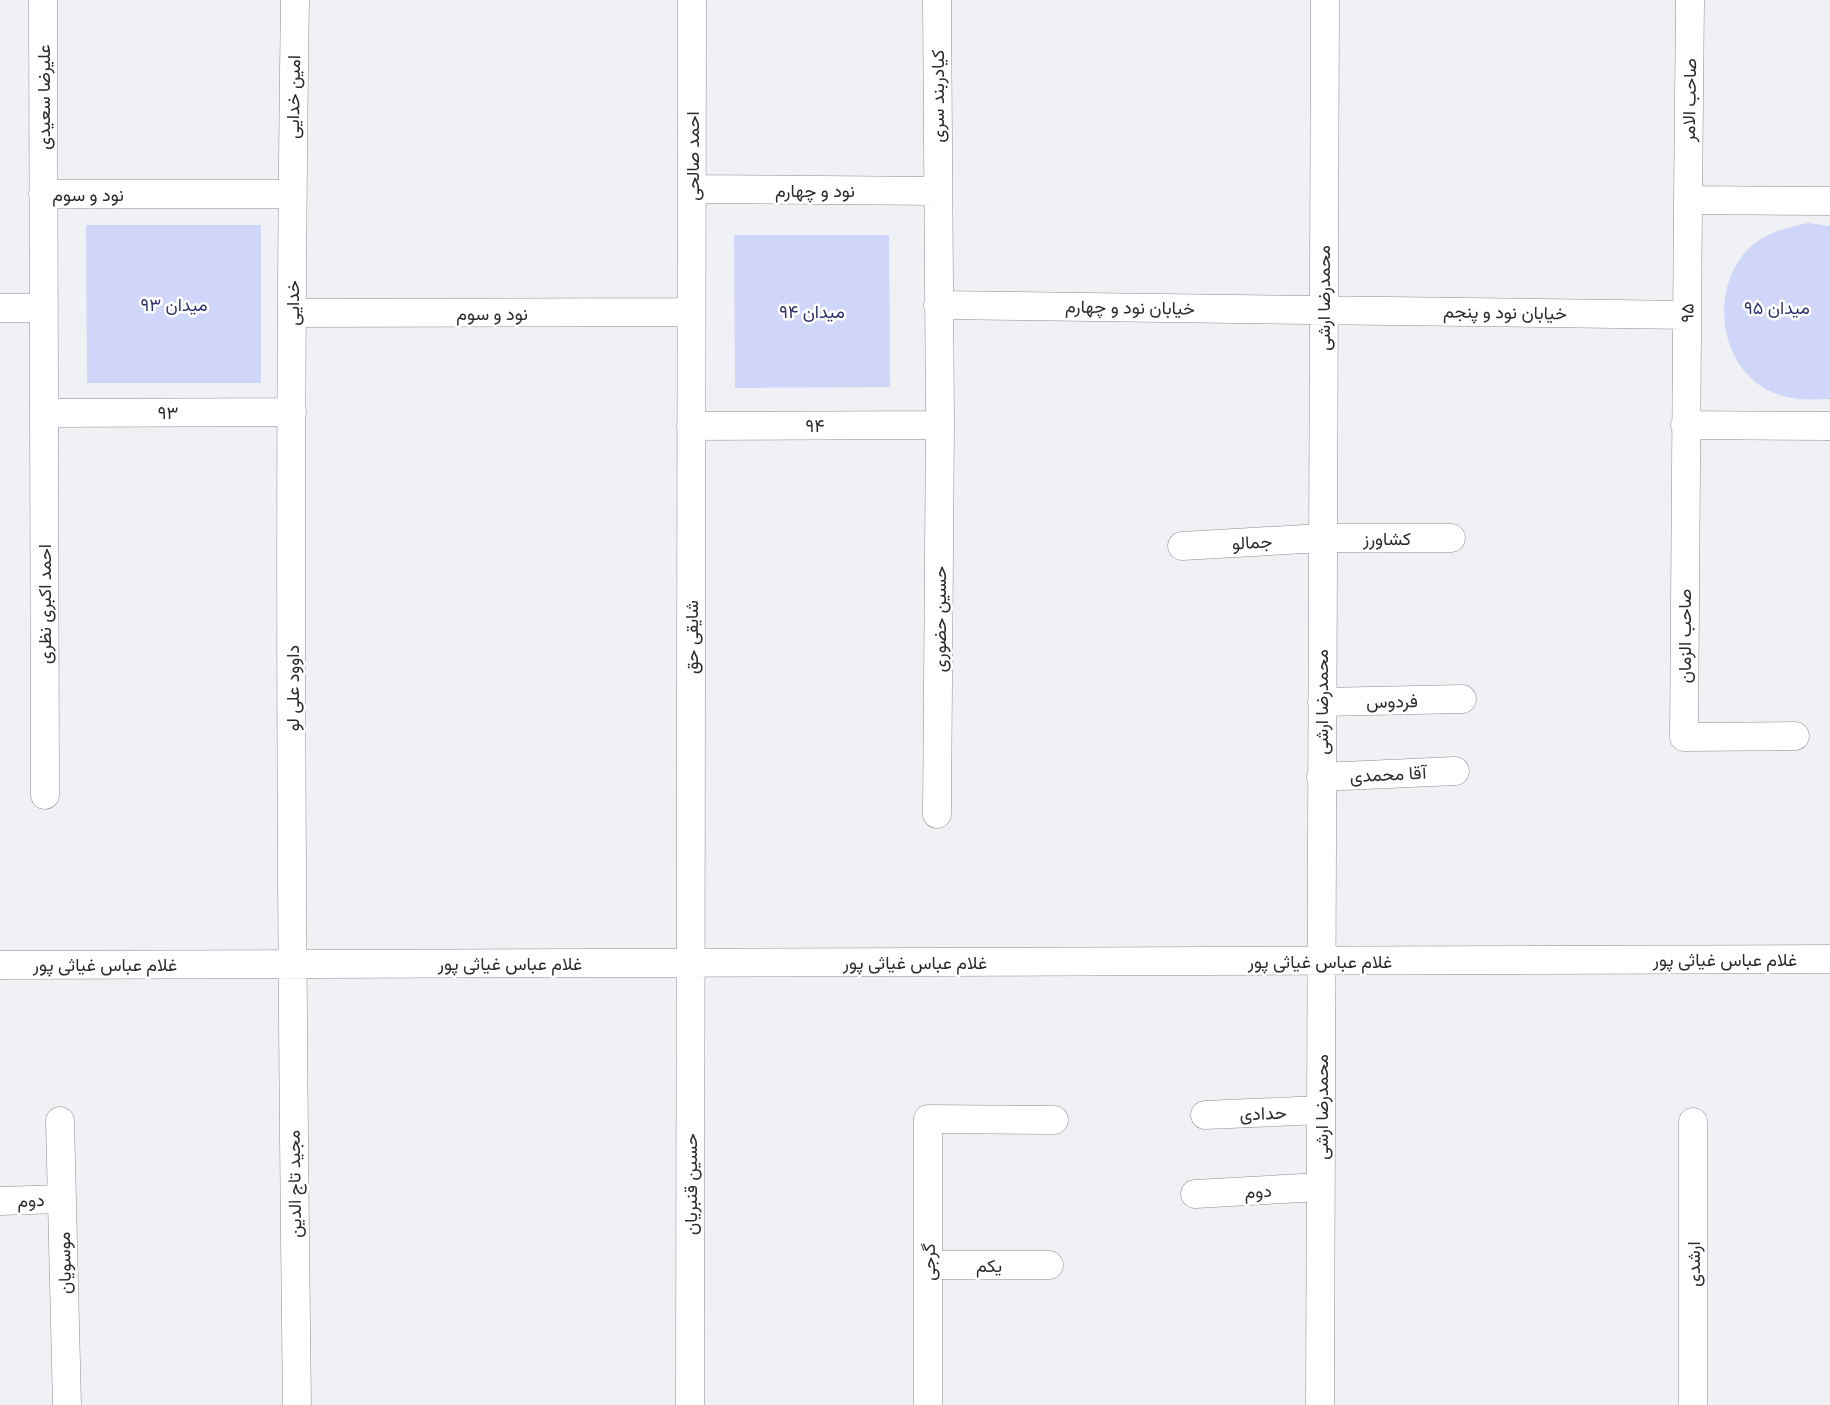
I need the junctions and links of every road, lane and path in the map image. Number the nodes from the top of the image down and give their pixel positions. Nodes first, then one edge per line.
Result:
1 (43, 0) edge
2 (295, 0) edge
3 (692, 0) edge
4 (937, 0) edge
5 (1325, 0) edge
6 (1690, 0) edge
7 (692, 190) junction
8 (938, 191) junction
9 (43, 194) junction
10 (292, 194) junction
11 (1688, 200) junction
12 (1830, 201) edge
13 (938, 305) junction
14 (0, 308) edge
15 (44, 308) junction
16 (1323, 310) junction
17 (691, 312) junction
18 (292, 313) junction
19 (1687, 315) junction
20 (44, 412) junction
21 (292, 412) junction
22 (940, 424) junction
23 (1685, 424) junction
24 (691, 426) junction
25 (1830, 426) edge
26 (1322, 538) junction
27 (1451, 538) dead end
28 (1182, 546) dead end
29 (1462, 699) dead end
30 (1322, 702) junction
31 (1794, 736) dead end
32 (1455, 771) dead end
33 (1321, 777) junction
34 (45, 795) dead end
35 (937, 814) dead end
36 (1830, 959) edge
37 (1321, 961) junction
38 (691, 962) junction
39 (291, 964) junction
40 (0, 965) edge
41 (1321, 1110) junction
42 (1204, 1115) dead end
43 (1054, 1120) dead end
44 (60, 1121) dead end
45 (1693, 1122) dead end
46 (1320, 1187) junction
47 (1196, 1194) dead end
48 (62, 1199) junction
49 (0, 1201) edge
50 (928, 1264) junction
51 (1049, 1265) dead end
52 (67, 1405) edge
53 (297, 1405) edge
54 (690, 1405) edge
55 (928, 1405) edge
56 (1320, 1405) edge
57 (1694, 1405) edge

1 - 9 street, علیرضا سعیدی
2 - 10 street, امین خدایی
3 - 7 street, احمد صالحی
4 - 8 street, کیادربند سری
5 - 16 street, محمدرضا ارشی
6 - 11 street, صاحب الامر
7 - 8 street, نود و چهارم
7 - 17 street, احمد صالحی
8 - 13 street, کیادربند سری
9 - 10 street, نود و سوم
9 - 15 street, نود و سوم
10 - 18 street, خدایی
11 - 12 street
11 - 19 street, ۹۵
13 - 16 street, خیابان نود و چهارم
13 - 22 street, حسین حضوری
14 - 15 street
15 - 20 street, نود و سوم
16 - 19 street, خیابان نود و پنجم
16 - 26 street, محمدرضا ارشی
17 - 18 street, نود و سوم
17 - 24 street, شایقی حق
18 - 21 street, خدایی
19 - 23 street, ۹۵
20 - 21 street, ۹۳
20 - 34 street, احمد اکبری نظری
21 - 39 street, داوود علی لو
22 - 24 street, ۹۴
22 - 35 street, حسین حضوری
23 - 25 street
23 - 31 street, صاحب الزمان
24 - 38 street, شایقی حق
26 - 27 street, کشاورز
26 - 28 street, جمالو
26 - 30 street, محمدرضا ارشی
29 - 30 street, فردوس
30 - 33 street, محمدرضا ارشی
32 - 33 street, آقا محمدی
33 - 37 street, محمدرضا ارشی
36 - 37 street, غلام عباس غیاثی ‌پور
37 - 38 street, غلام عباس غیاثی ‌پور
37 - 41 street, محمدرضا ارشی
38 - 39 street, غلام عباس غیاثی ‌پور
38 - 54 street, حسین قنبریان
39 - 40 street, غلام عباس غیاثی ‌پور
39 - 53 street, مجید تاج الدین
41 - 42 street, حدادی
41 - 46 street, محمدرضا ارشی
43 - 50 street, گرجی
44 - 48 street, موسویان
45 - 57 street, ارشدی
46 - 47 street, دوم
46 - 56 street, محمدرضا ارشی
48 - 49 street, دوم
48 - 52 street, موسویان
50 - 51 street, یکم
50 - 55 street, گرجی

